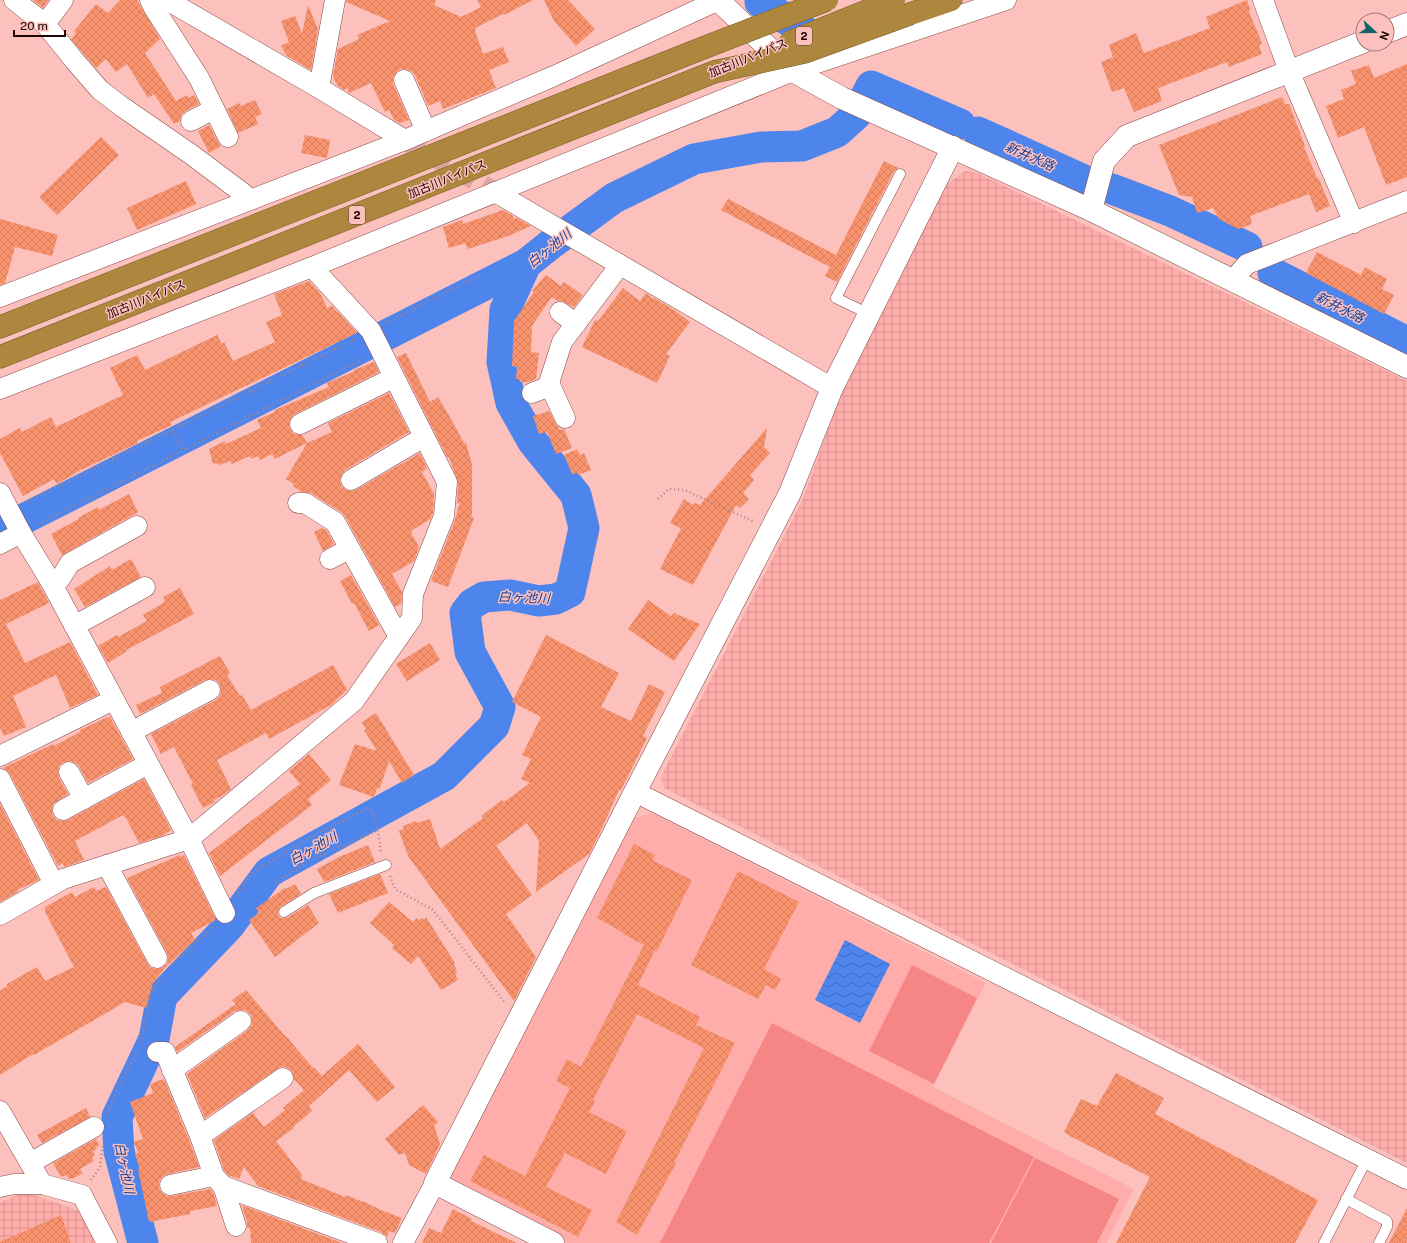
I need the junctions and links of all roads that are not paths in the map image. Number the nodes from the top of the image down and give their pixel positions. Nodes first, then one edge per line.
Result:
1 (14, 0) edge
2 (63, 0) edge
3 (150, 0) edge
4 (167, 0) edge
5 (335, 0) edge
6 (718, 0) edge
7 (787, 0) edge
8 (827, 0) edge
9 (951, 0) edge
10 (1006, 0) edge
11 (1263, 0) edge
12 (902, 7) edge
13 (46, 24) junction
14 (1407, 24) edge
15 (1395, 29) edge
16 (702, 45) junction
17 (1355, 45) edge
18 (793, 71) junction
19 (1289, 71) junction
20 (404, 80) dead end
21 (319, 88) junction
22 (214, 109) junction
23 (191, 121) dead end
24 (426, 131) junction
25 (228, 136) dead end
26 (404, 140) junction
27 (953, 147) junction
28 (900, 174) dead end
29 (495, 192) junction
30 (244, 194) dead end
31 (1407, 201) edge
32 (1091, 210) junction
33 (1354, 223) junction
34 (620, 265) junction
35 (312, 267) junction
36 (1233, 280) junction
37 (0, 297) edge
38 (560, 312) dead end
39 (869, 314) junction
40 (576, 324) junction
41 (0, 327) edge
42 (0, 357) edge
43 (1407, 367) edge
44 (393, 378) junction
45 (832, 388) junction
46 (0, 389) edge
47 (564, 418) dead end
48 (312, 425) dead end
49 (424, 437) junction
50 (351, 480) dead end
51 (298, 503) dead end
52 (3, 506) edge
53 (137, 526) dead end
54 (21, 533) junction
55 (0, 544) edge
56 (349, 549) junction
57 (330, 559) dead end
58 (51, 582) junction
59 (145, 587) dead end
60 (74, 626) junction
61 (399, 637) junction
62 (210, 690) dead end
63 (113, 700) junction
64 (131, 732) junction
65 (0, 754) edge
66 (148, 764) junction
67 (70, 772) dead end
68 (0, 779) edge
69 (635, 792) junction
70 (84, 798) junction
71 (63, 810) dead end
72 (189, 839) junction
73 (107, 865) junction
74 (386, 865) road end
75 (54, 884) junction
76 (284, 912) dead end
77 (225, 913) road end
78 (0, 915) edge
79 (165, 965) road end
80 (241, 1021) dead end
81 (157, 1052) dead end
82 (172, 1070) junction
83 (283, 1078) dead end
84 (0, 1111) edge
85 (101, 1127) road end
86 (200, 1136) junction
87 (1367, 1159) junction
88 (30, 1163) junction
89 (1407, 1179) edge
90 (218, 1181) junction
91 (435, 1182) junction
92 (42, 1184) junction
93 (170, 1184) dead end
94 (0, 1187) edge
95 (1346, 1199) junction
96 (236, 1226) dead end
97 (106, 1243) edge
98 (378, 1243) edge
99 (403, 1243) edge
100 (553, 1243) edge
101 (1324, 1243) edge
102 (1379, 1243) edge

1 - 13 street
2 - 13 street
3 - 22 street
4 - 21 street
5 - 21 street
6 - 18 street
6 - 24 street
7 - 16 highway, 2
8 - 16 highway, 加古川バイパス / 2, bridge
9 - 12 highway, 加古川バイパス
10 - 18 street
11 - 19 street
12 - 42 highway, 加古川バイパス / 2, bridge
13 - 30 street
14 - 15 street
16 - 41 highway, 加古川バイパス / 2
17 - 19 street
18 - 27 street
18 - 29 street
19 - 32 street
19 - 33 street
20 - 24 street
21 - 26 street
22 - 23 street
22 - 25 street
24 - 26 street
26 - 37 street
27 - 32 street
27 - 39 street
28 - 39 lane
29 - 34 street
29 - 35 street
31 - 33 street
32 - 36 street
33 - 36 street
34 - 40 street
34 - 45 street
35 - 44 street
35 - 46 street
36 - 43 street
38 - 40 street
39 - 45 street
40 - 47 street
44 - 48 street
44 - 49 street
45 - 69 street
49 - 50 street
49 - 61 street
51 - 56 street
52 - 54 street
53 - 58 street
54 - 55 street
54 - 58 street
56 - 57 street
56 - 61 street
58 - 60 street
59 - 60 street
60 - 63 street
61 - 72 street
62 - 64 street
63 - 64 street
63 - 65 street
64 - 66 street
66 - 70 street
66 - 72 street
67 - 70 street
68 - 75 street
69 - 87 street
69 - 91 street
70 - 71 street
72 - 73 street
72 - 77 street
73 - 75 street
73 - 79 street
74 - 76 lane
75 - 78 street
80 - 82 street
81 - 82 street
82 - 86 street
83 - 86 street
84 - 88 street
85 - 88 street
86 - 90 street
87 - 89 street
87 - 95 lane
88 - 92 street
90 - 93 street
90 - 96 street
90 - 98 street
91 - 99 street
91 - 100 street
92 - 94 street
92 - 97 street
95 - 101 lane
95 - 102 lane

